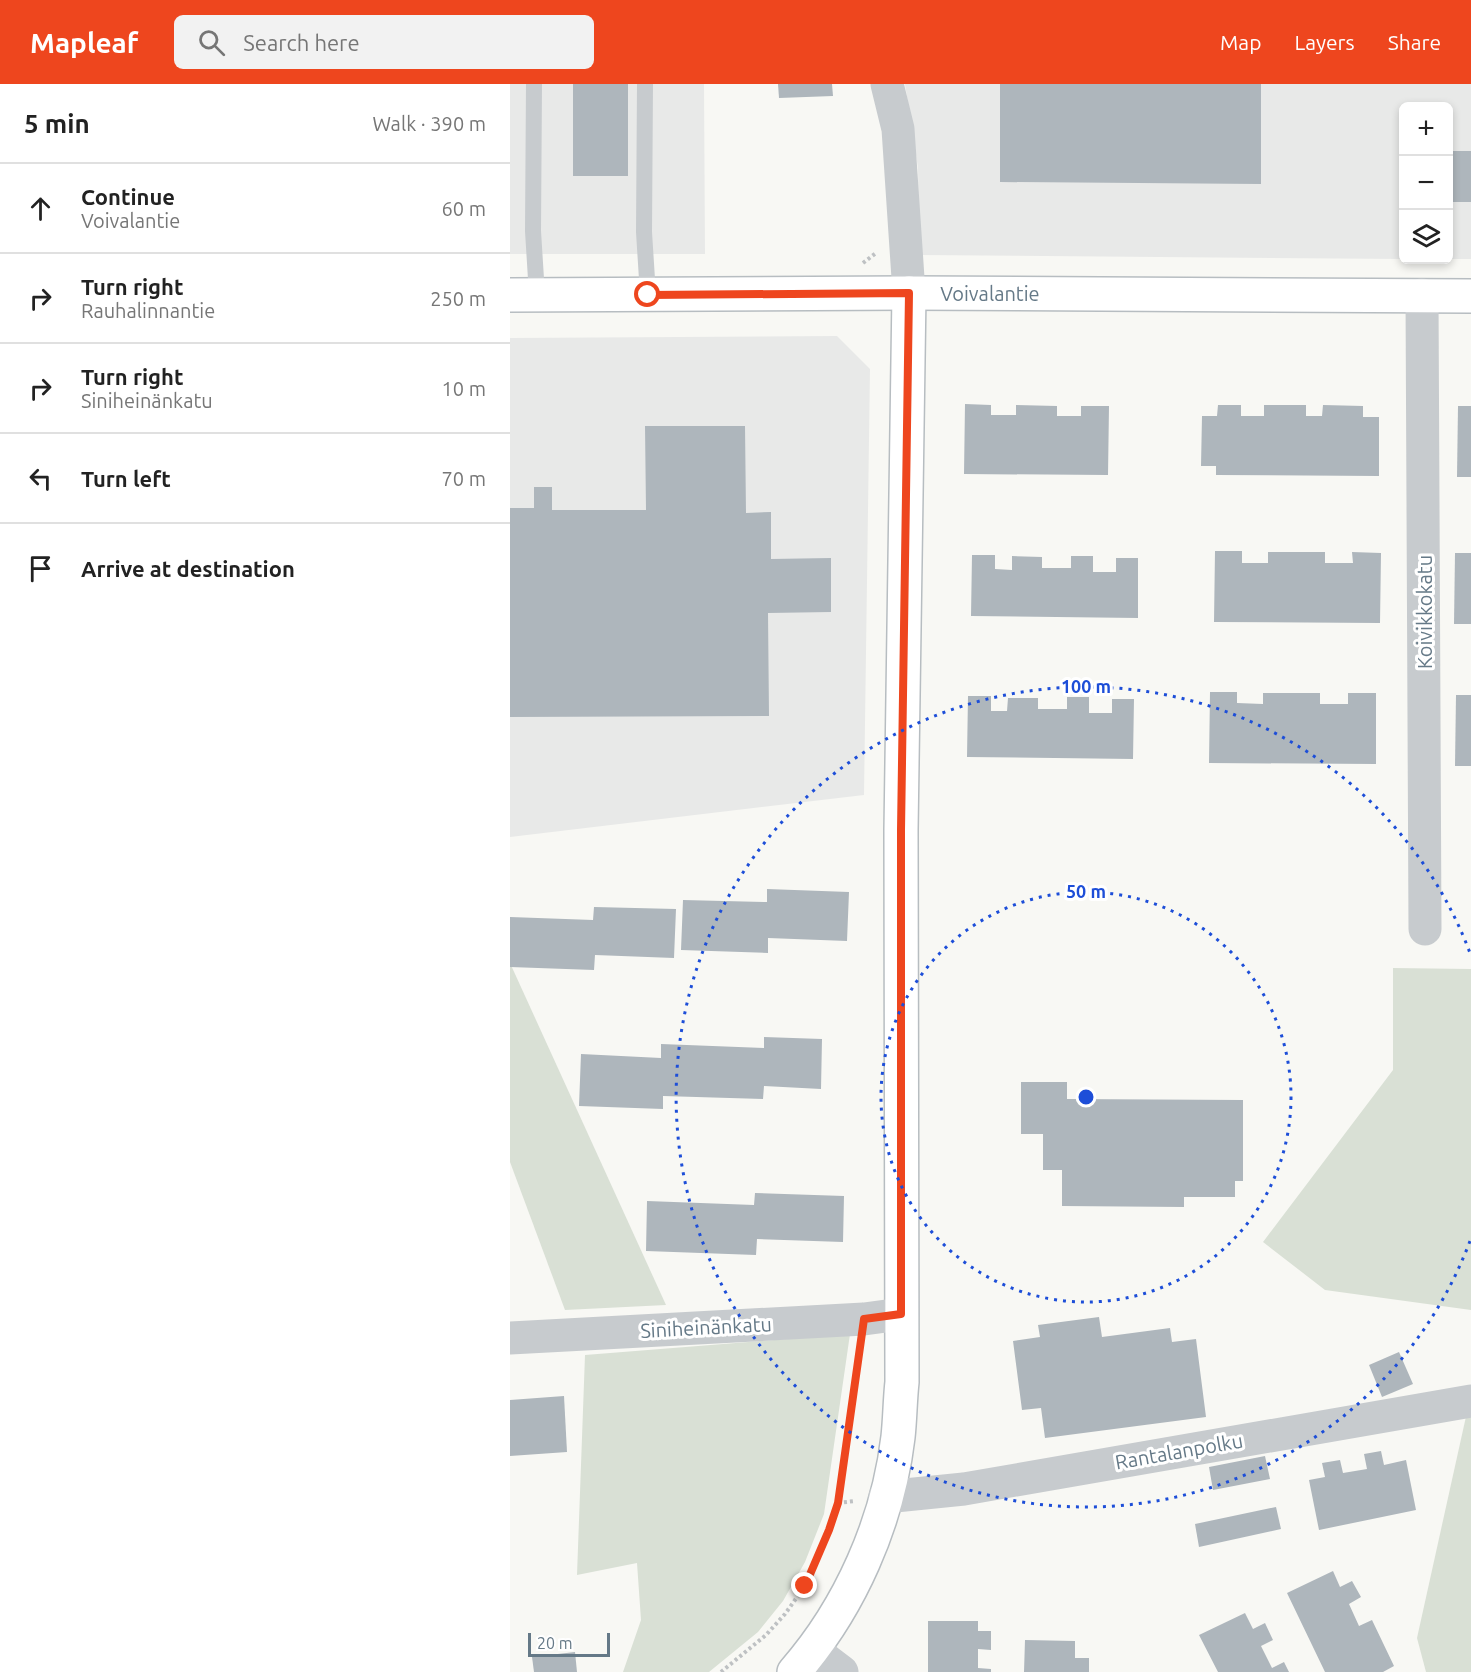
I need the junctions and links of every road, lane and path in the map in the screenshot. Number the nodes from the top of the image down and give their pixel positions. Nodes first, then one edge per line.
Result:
1 (534, 84) edge
2 (645, 84) edge
3 (887, 84) edge
4 (909, 293) junction
5 (524, 295) edge
6 (648, 295) junction
7 (1422, 295) junction
8 (1471, 296) edge
9 (1425, 929) dead end
10 (901, 1314) junction
11 (864, 1319) junction
12 (510, 1338) edge
13 (1471, 1401) edge
14 (885, 1497) junction
15 (804, 1661) edge
16 (721, 1672) edge
17 (842, 1672) edge

1 - 5 lane
2 - 6 lane
3 - 4 street
4 - 6 street, Voivalantie
4 - 7 street, Voivalantie
4 - 10 street
5 - 6 street, Voivalantie
7 - 8 street, Voivalantie
7 - 9 street, Koivikkokatu
10 - 11 street, Siniheinänkatu
10 - 14 street
11 - 12 street, Siniheinänkatu
11 - 16 path
13 - 14 street, Rantalanpolku
14 - 15 street
15 - 17 street

